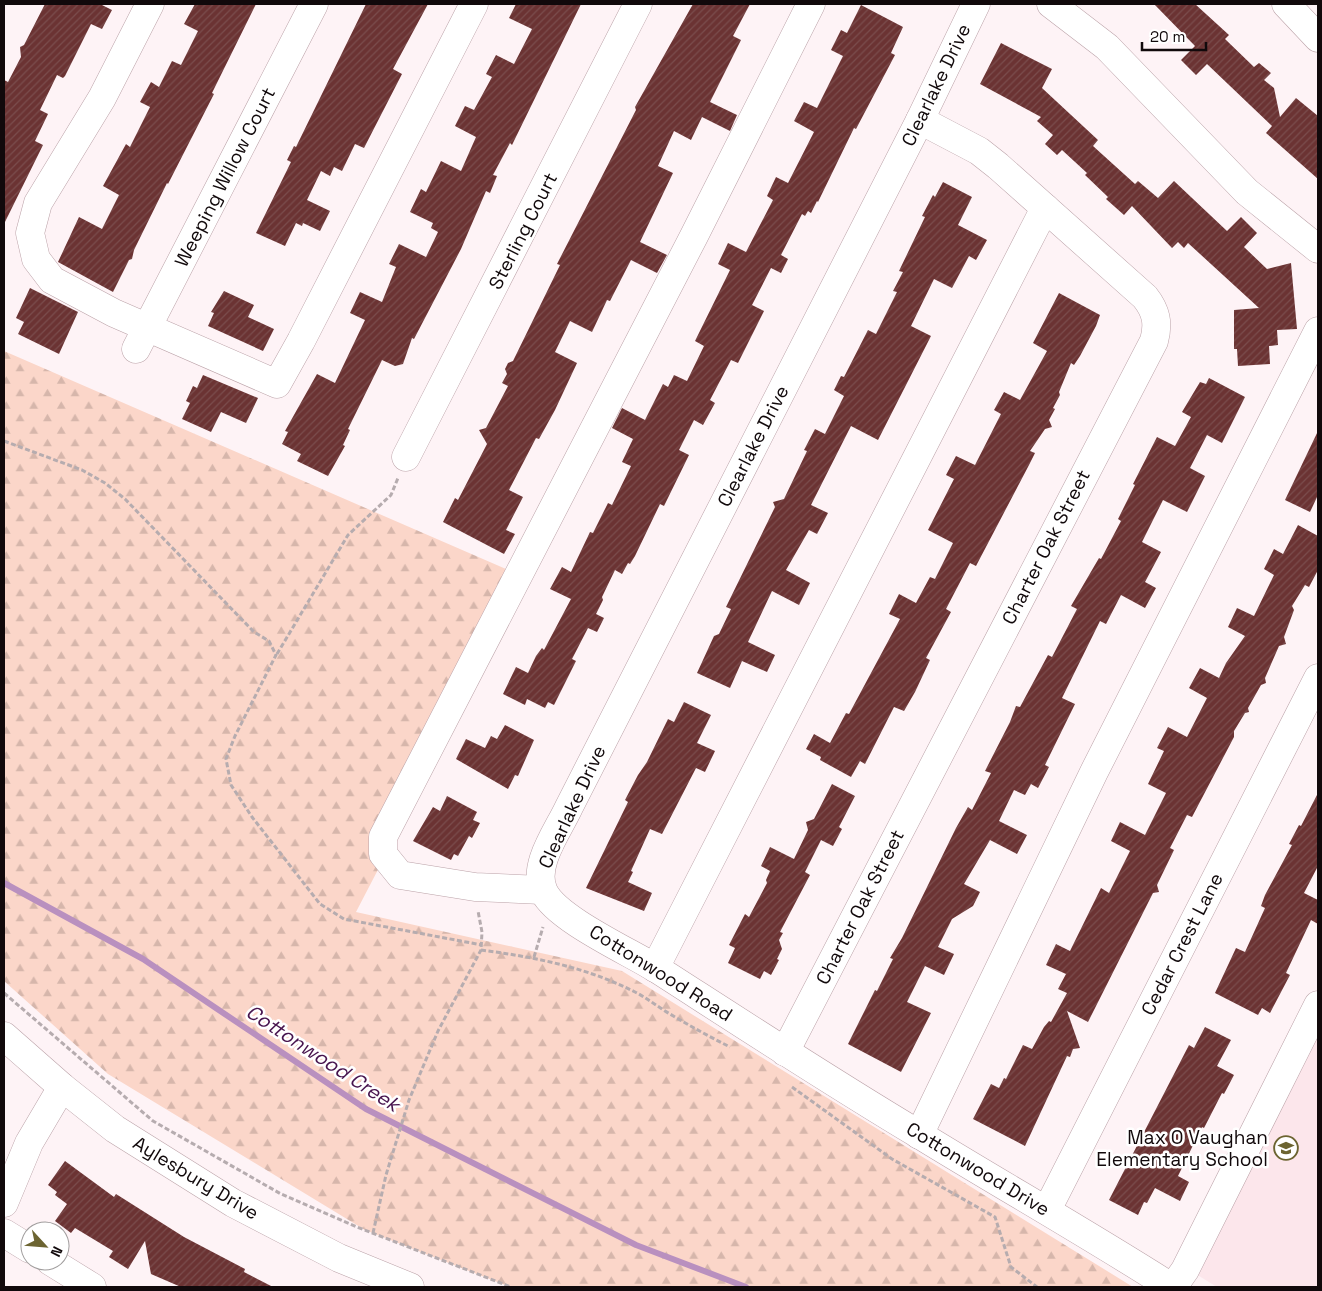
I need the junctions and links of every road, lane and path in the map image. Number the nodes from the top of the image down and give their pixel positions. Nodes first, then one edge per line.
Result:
1 (150, 4) edge
2 (314, 4) edge
3 (474, 4) edge
4 (638, 4) edge
5 (811, 4) edge
6 (976, 4) edge
7 (1051, 4) edge
8 (1286, 4) edge
9 (1318, 38) edge
10 (920, 120) junction
11 (1045, 208) junction
12 (1318, 249) edge
13 (1318, 331) edge
14 (142, 338) junction
15 (4, 442) edge
16 (406, 457) joint
17 (276, 655) junction
18 (1318, 678) edge
19 (475, 887) junction
20 (547, 897) junction
21 (481, 948) junction
22 (534, 957) junction
23 (655, 968) junction
24 (4, 993) edge
25 (1318, 1005) edge
26 (4, 1036) edge
27 (734, 1050) dead end
28 (785, 1052) junction
29 (788, 1084) dead end
30 (62, 1087) junction
31 (919, 1135) junction
32 (4, 1203) edge
33 (1047, 1210) junction
34 (4, 1234) edge
35 (374, 1234) junction
36 (20, 1243) edge
37 (66, 1271) edge
38 (92, 1287) edge
39 (410, 1287) edge
40 (511, 1287) edge
41 (1037, 1287) edge
42 (1172, 1287) edge

1 - 14 street
2 - 14 street, Weeping Willow Court
3 - 14 street
4 - 16 street, Sterling Court
5 - 19 street
6 - 10 street, Clearlake Drive
7 - 12 street
8 - 9 street
10 - 11 street, Charter Oak Street
10 - 20 street, Clearlake Drive
11 - 23 street
11 - 28 street, Charter Oak Street
13 - 31 street
15 - 17 path
16 - 17 path
17 - 21 path
18 - 33 street, Cedar Crest Lane
19 - 20 street
19 - 21 path
20 - 22 path
20 - 23 street, Cottonwood Road
21 - 22 path
21 - 35 path
22 - 27 path
23 - 28 street, Cottonwood Road
24 - 35 path
25 - 42 street
26 - 30 street, Aylesbury Drive
28 - 31 street, Cottonwood Drive
29 - 41 path
30 - 32 street
30 - 39 street, Aylesbury Drive
31 - 33 street, Cottonwood Drive
33 - 42 street, Cottonwood Drive
34 - 36 street
35 - 40 path
37 - 38 street

